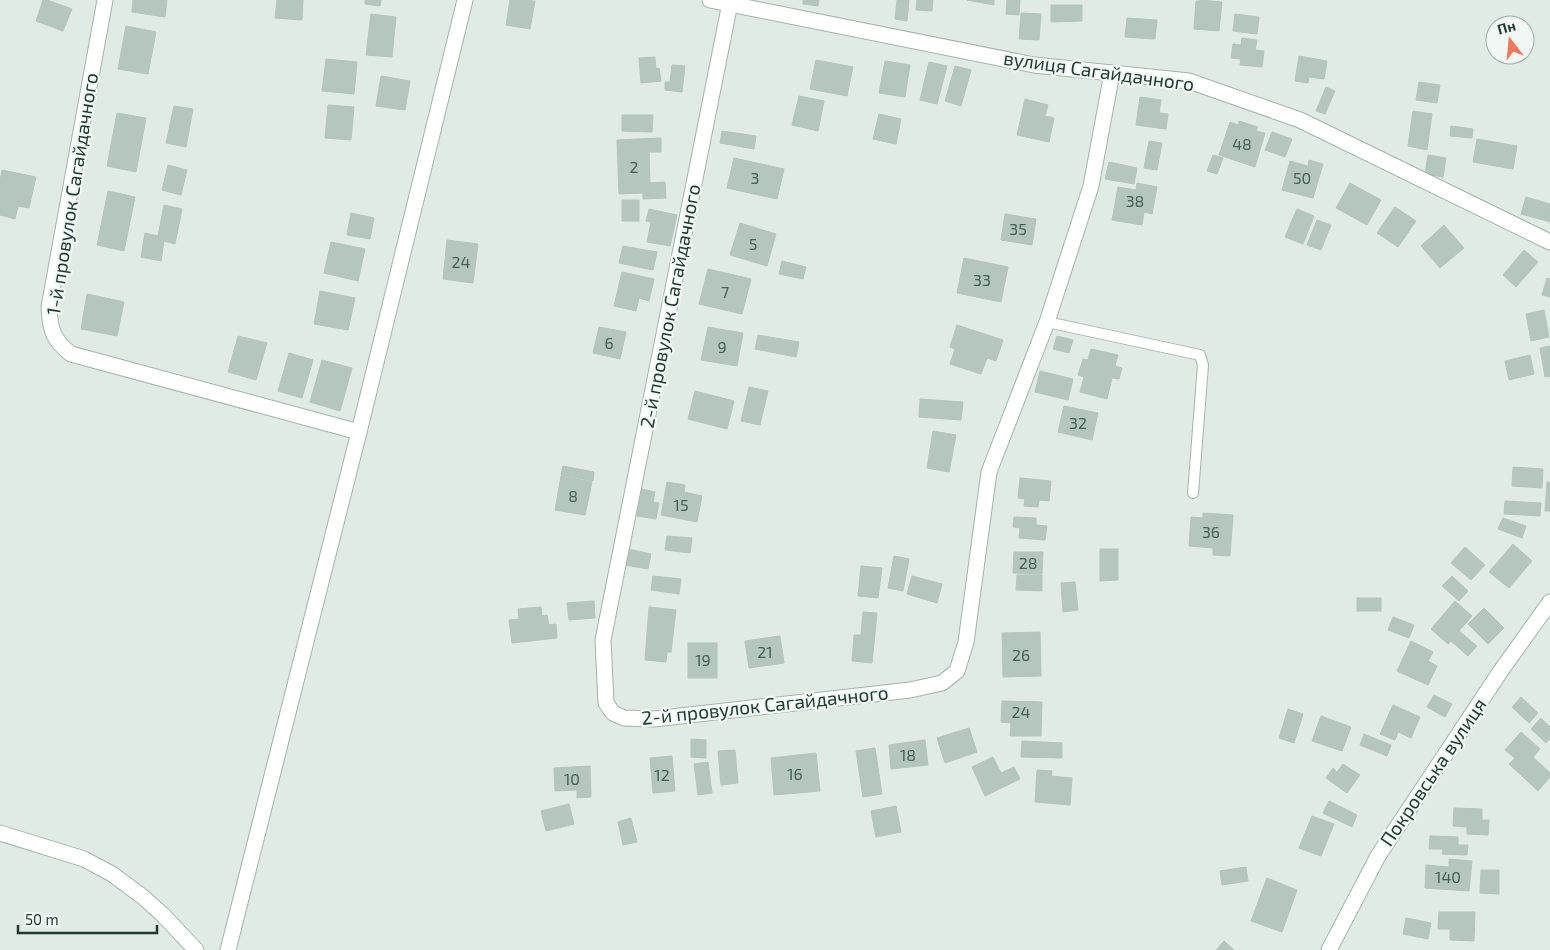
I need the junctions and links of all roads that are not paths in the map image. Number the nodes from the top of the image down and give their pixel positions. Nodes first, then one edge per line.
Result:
1 (105, 0) edge
2 (465, 0) edge
3 (710, 0) edge
4 (730, 3) junction
5 (1112, 73) junction
6 (1550, 242) edge
7 (1047, 322) junction
8 (359, 432) junction
9 (1193, 493) dead end
10 (1550, 602) edge
11 (0, 833) edge
12 (196, 950) edge
13 (228, 950) edge
14 (1329, 950) edge

1 - 8 street, 1-й провулок Сагайдачного
2 - 8 street
3 - 4 street, вулиця Сагайдачного
4 - 5 street, вулиця Сагайдачного
4 - 7 street, 2-й провулок Сагайдачного
5 - 6 street, вулиця Сагайдачного
5 - 7 street, 2-й провулок Сагайдачного
7 - 9 lane
8 - 13 street
10 - 14 street, Покровська вулиця
11 - 12 street

